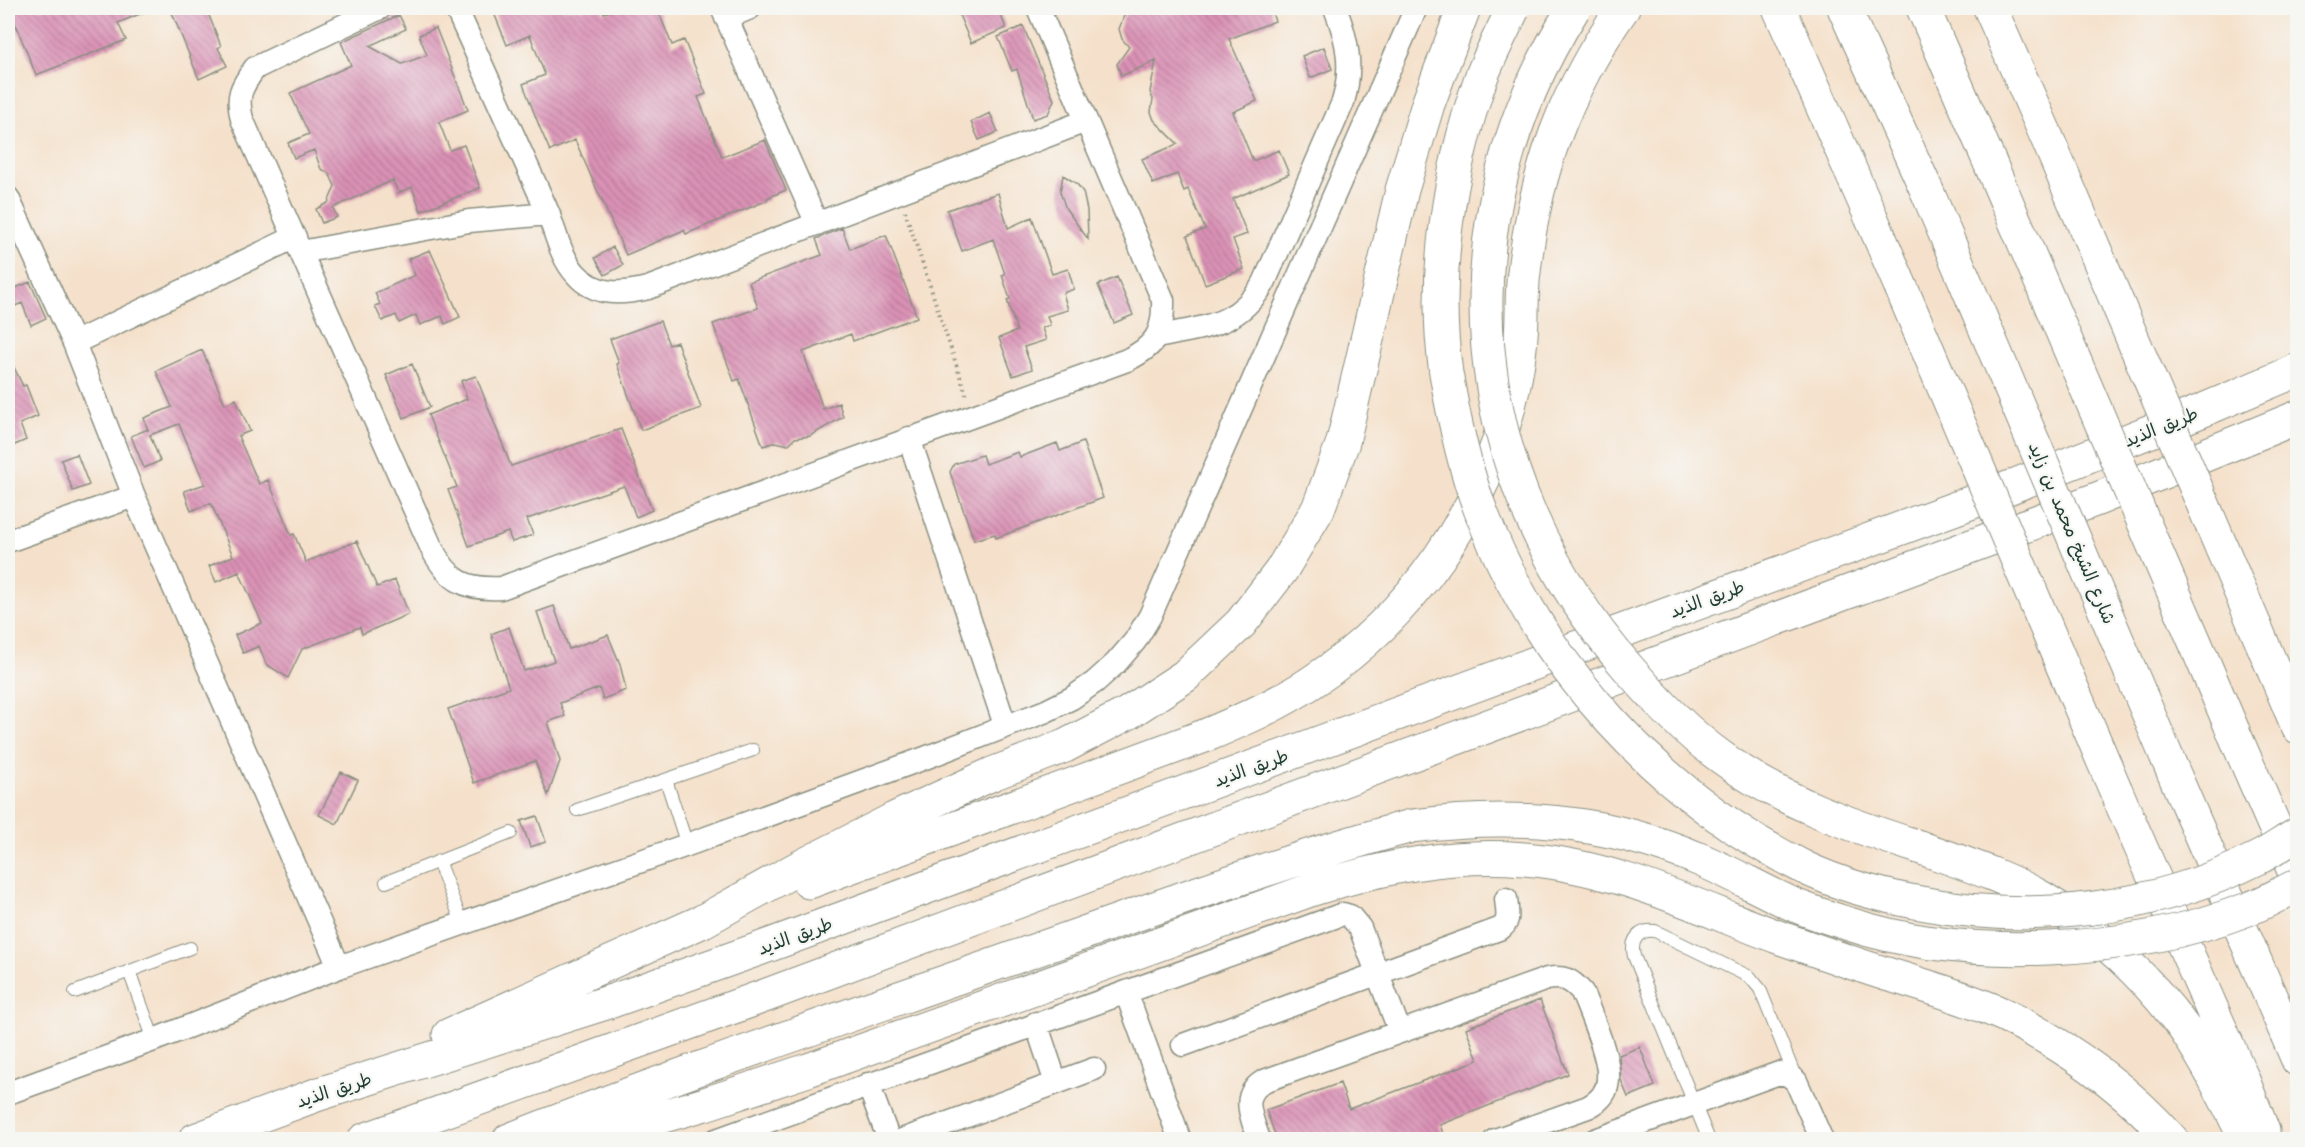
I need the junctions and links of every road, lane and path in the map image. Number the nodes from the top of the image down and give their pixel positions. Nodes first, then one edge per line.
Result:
1 (380, 8) edge
2 (456, 8) edge
3 (750, 8) edge
4 (1038, 8) edge
5 (1335, 8) edge
6 (1416, 8) edge
7 (1464, 8) edge
8 (1513, 8) edge
9 (1574, 8) edge
10 (1623, 8) edge
11 (1779, 8) edge
12 (1844, 8) edge
13 (1923, 8) edge
14 (1990, 8) edge
15 (724, 13) edge
16 (1086, 121) junction
17 (899, 193) junction
18 (9, 208) edge
19 (549, 214) junction
20 (817, 224) junction
21 (298, 244) junction
22 (1157, 337) junction
23 (74, 343) junction
24 (2298, 370) edge
25 (973, 415) junction
26 (2298, 417) edge
27 (909, 438) junction
28 (134, 496) junction
29 (8, 540) edge
30 (2293, 717) edge
31 (1005, 725) junction
32 (753, 750) dead end
33 (666, 780) junction
34 (577, 810) dead end
35 (511, 833) dead end
36 (2298, 834) edge
37 (687, 845) junction
38 (438, 861) junction
39 (2298, 880) edge
40 (386, 882) dead end
41 (2298, 885) edge
42 (1506, 899) dead end
43 (703, 921) junction
44 (462, 926) junction
45 (190, 948) dead end
46 (339, 967) junction
47 (129, 971) junction
48 (1379, 974) junction
49 (75, 992) dead end
50 (1126, 992) junction
51 (1035, 1023) junction
52 (1400, 1032) junction
53 (154, 1040) junction
54 (1183, 1045) dead end
55 (2298, 1060) edge
56 (1094, 1069) dead end
57 (1796, 1081) junction
58 (1056, 1083) junction
59 (868, 1084) junction
60 (8, 1093) edge
61 (316, 1095) junction
62 (1693, 1104) junction
63 (766, 1131) edge
64 (195, 1140) edge
65 (364, 1140) edge
66 (509, 1140) edge
67 (581, 1140) edge
68 (716, 1140) edge
69 (889, 1140) edge
70 (902, 1140) edge
71 (1180, 1140) edge
72 (1259, 1140) edge
73 (1495, 1140) edge
74 (1595, 1140) edge
75 (1708, 1140) edge
76 (1822, 1140) edge
77 (2172, 1140) edge
78 (2246, 1140) edge
79 (2266, 1140) edge

1 - 21 street
2 - 19 street
3 - 15 street
4 - 16 street
5 - 22 street
6 - 31 street
7 - 43 highway
8 - 36 highway, bridge
9 - 78 highway, bridge
10 - 43 highway
11 - 79 highway, bridge
12 - 55 highway, شارع الشيخ محمد بن زايد, bridge
13 - 39 highway, bridge
14 - 30 highway, bridge
15 - 20 street
16 - 17 street
16 - 22 street
17 - 20 street
17 - 25 path
18 - 23 street
19 - 20 street
19 - 21 street
21 - 23 street
21 - 27 street
22 - 25 street
23 - 28 street
24 - 61 highway, طريق الذيد
25 - 27 street
26 - 65 highway
27 - 31 street
28 - 29 street
28 - 46 street
31 - 37 street
32 - 33 lane
33 - 34 lane
33 - 37 lane
35 - 38 lane
37 - 44 street
38 - 40 lane
38 - 44 lane
41 - 66 highway, bridge
42 - 48 street
43 - 61 highway
44 - 46 street
45 - 47 lane
46 - 53 street
47 - 49 lane
47 - 53 lane
48 - 50 street
48 - 52 street
48 - 54 street
50 - 51 street
50 - 71 street
51 - 58 street
51 - 59 street
52 - 72 street
52 - 73 street
53 - 60 street
56 - 58 street
57 - 62 street
57 - 62 lane
57 - 76 street
58 - 70 street
59 - 63 street
59 - 69 street
61 - 64 highway, طريق الذيد
62 - 74 street
62 - 75 lane
63 - 68 street
67 - 77 highway

